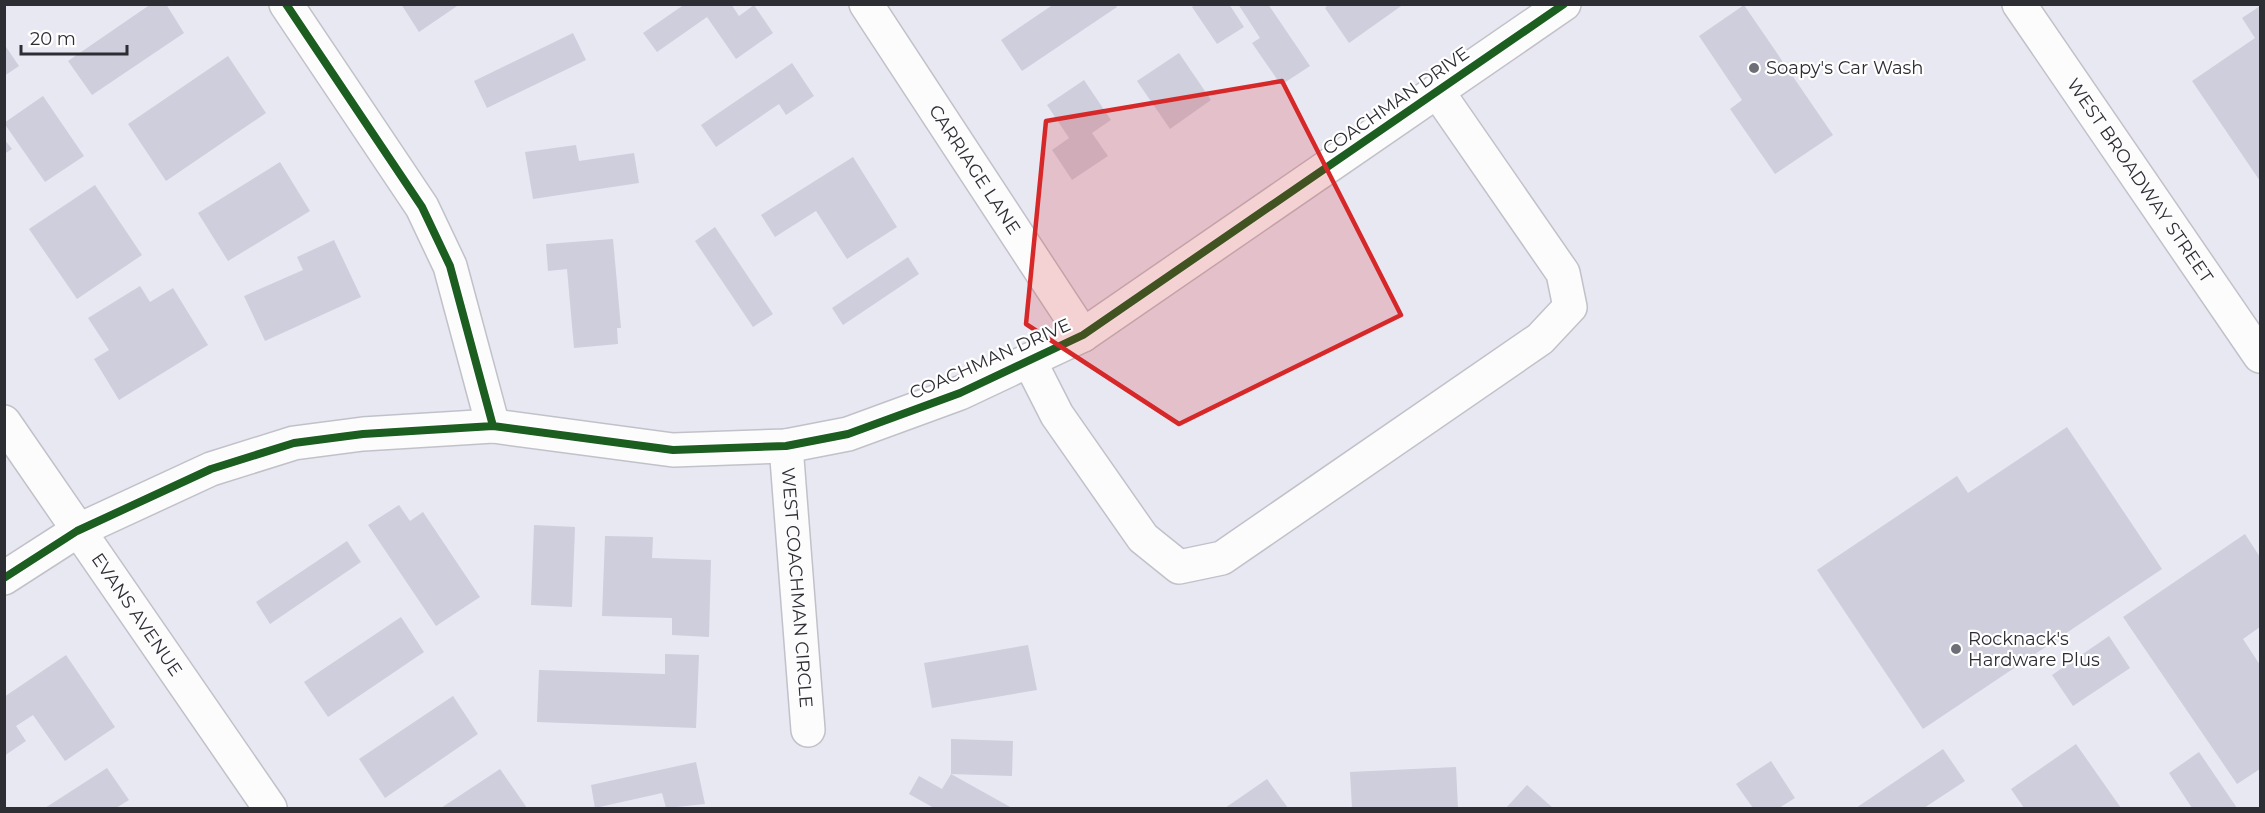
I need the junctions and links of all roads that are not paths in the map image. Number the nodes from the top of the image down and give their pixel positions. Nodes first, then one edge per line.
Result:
1 (286, 4) edge
2 (866, 4) edge
3 (1564, 4) edge
4 (2019, 4) edge
5 (1437, 92) junction
6 (1083, 335) junction
7 (2260, 357) edge
8 (1029, 360) junction
9 (4, 422) edge
10 (492, 426) junction
11 (786, 446) junction
12 (78, 531) junction
13 (4, 578) edge
14 (808, 730) dead end
15 (270, 808) edge

1 - 10 street
2 - 6 street, CARRIAGE LANE
3 - 5 street, COACHMAN DRIVE
4 - 7 street, WEST BROADWAY STREET
5 - 6 street, COACHMAN DRIVE
5 - 8 street
6 - 8 street, COACHMAN DRIVE
8 - 11 street, COACHMAN DRIVE
9 - 12 street, EVANS AVENUE
10 - 11 street, COACHMAN DRIVE
10 - 12 street, COACHMAN DRIVE
11 - 14 street, WEST COACHMAN CIRCLE
12 - 13 street, COACHMAN DRIVE
12 - 15 street, EVANS AVENUE

